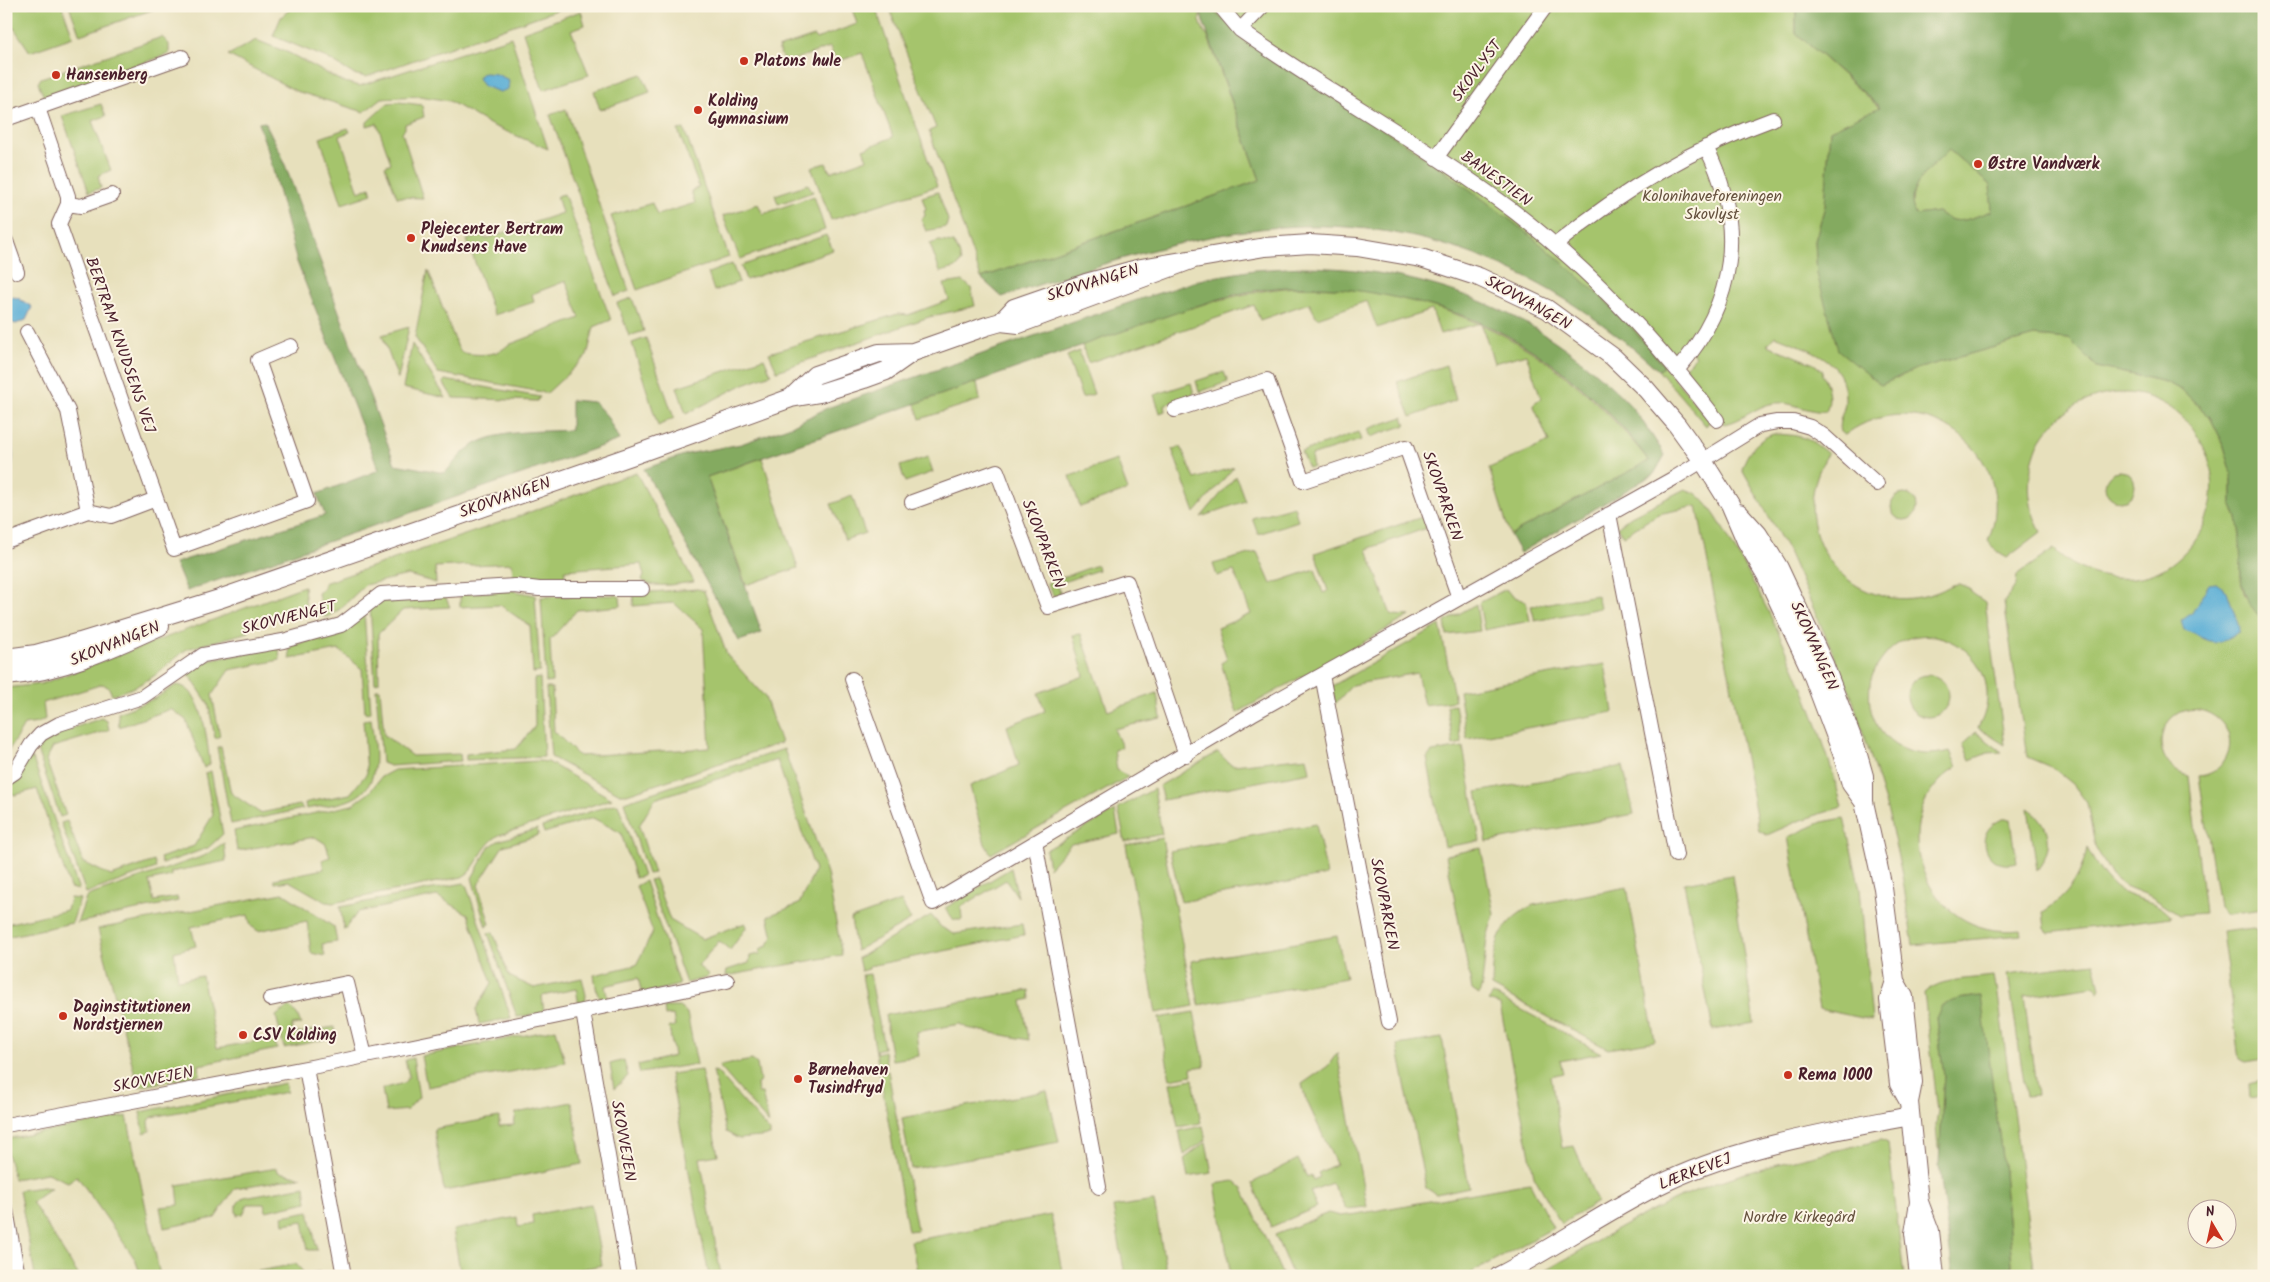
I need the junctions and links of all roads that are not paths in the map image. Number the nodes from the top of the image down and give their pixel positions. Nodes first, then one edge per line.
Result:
1 (1220, 6) edge
2 (1263, 6) edge
3 (1546, 6) edge
4 (1240, 30) junction
5 (182, 57) dead end
6 (38, 108) junction
7 (6, 119) edge
8 (1773, 119) dead end
9 (1706, 147) junction
10 (1436, 158) junction
11 (112, 195) dead end
12 (68, 204) junction
13 (6, 241) edge
14 (1555, 245) junction
15 (17, 272) dead end
16 (27, 332) dead end
17 (291, 346) dead end
18 (1678, 369) junction
19 (1175, 410) dead end
20 (1716, 420) dead end
21 (1703, 461) junction
22 (1877, 484) dead end
23 (156, 499) junction
24 (912, 502) dead end
25 (88, 511) junction
26 (1609, 514) junction
27 (6, 541) edge
28 (642, 589) dead end
29 (1459, 598) junction
30 (219, 599) junction
31 (6, 658) edge
32 (1322, 675) junction
33 (6, 676) edge
34 (852, 679) dead end
35 (1186, 755) junction
36 (6, 778) edge
37 (1035, 842) junction
38 (1676, 854) dead end
39 (727, 981) dead end
40 (270, 999) dead end
41 (583, 1012) junction
42 (1388, 1022) dead end
43 (365, 1056) junction
44 (306, 1068) junction
45 (1910, 1109) junction
46 (6, 1125) edge
47 (1099, 1187) dead end
48 (1919, 1202) junction
49 (6, 1210) edge
50 (18, 1276) edge
51 (344, 1276) edge
52 (629, 1276) edge
53 (1499, 1276) edge
54 (1919, 1276) edge
55 (1935, 1276) edge

1 - 4 street, BANESTIEN
2 - 4 street
3 - 10 street, SKOVLYST
4 - 10 street, BANESTIEN
5 - 6 street
6 - 7 street
6 - 12 street
8 - 9 street
9 - 14 street
9 - 18 street
10 - 14 street, BANESTIEN
11 - 12 street
12 - 23 street, BERTRAM KNUDSENS VEJ
13 - 15 street
14 - 18 street, BANESTIEN
16 - 25 street
17 - 23 street, BERTRAM KNUDSENS VEJ
18 - 20 street, BANESTIEN
19 - 29 street, SKOVPARKEN
21 - 22 street
21 - 26 street
21 - 30 street, SKOVVANGEN
21 - 45 street, SKOVVANGEN
23 - 25 street
24 - 35 street, SKOVPARKEN
25 - 27 street
26 - 29 street
26 - 38 street
28 - 36 street, SKOVVÆNGET
29 - 32 street
30 - 31 street, SKOVVANGEN
30 - 33 street, SKOVVANGEN
32 - 35 street
32 - 42 street, SKOVPARKEN
34 - 37 street
35 - 37 street
37 - 47 street
39 - 41 street, SKOVVEJEN
40 - 43 street
41 - 43 street, SKOVVEJEN
41 - 52 street, SKOVVEJEN
43 - 44 street, SKOVVEJEN
44 - 46 street, SKOVVEJEN
44 - 51 street
45 - 48 street, SKOVVANGEN
45 - 53 street, LÆRKEVEJ
48 - 54 street, SKOVVANGEN
48 - 55 street, SKOVVANGEN
49 - 50 street

